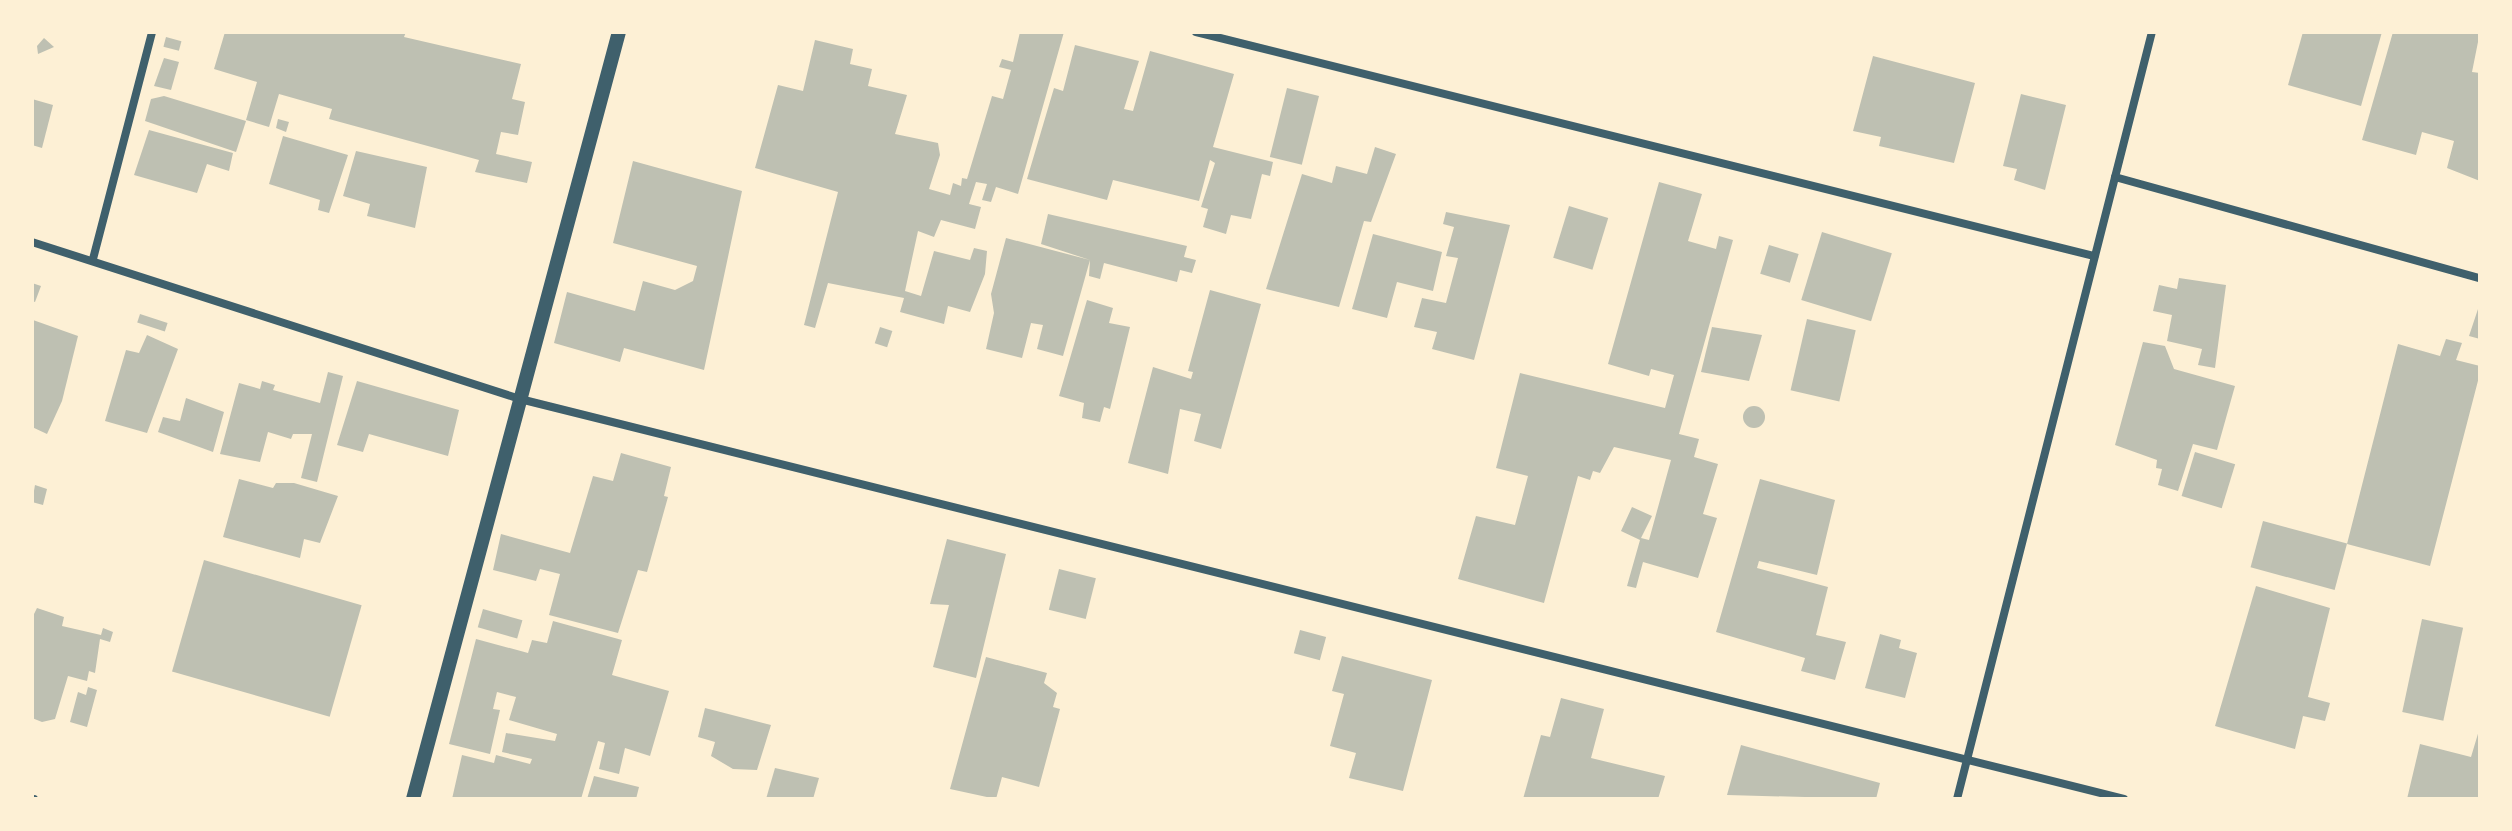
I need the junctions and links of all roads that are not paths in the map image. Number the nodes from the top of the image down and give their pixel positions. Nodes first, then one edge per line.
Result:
1 (152, 32) edge
2 (619, 32) edge
3 (1196, 32) edge
4 (2152, 32) edge
5 (2115, 177) junction
6 (32, 242) edge
7 (2094, 256) junction
8 (93, 259) junction
9 (2480, 278) edge
10 (520, 399) junction
11 (1967, 758) junction
12 (413, 799) edge
13 (1957, 799) edge
14 (2124, 799) edge

1 - 8 street
2 - 10 street
3 - 7 street
4 - 5 street
5 - 7 street
5 - 9 street
6 - 8 street
7 - 11 street
8 - 10 street
10 - 11 street
10 - 12 street
11 - 13 street
11 - 14 street

